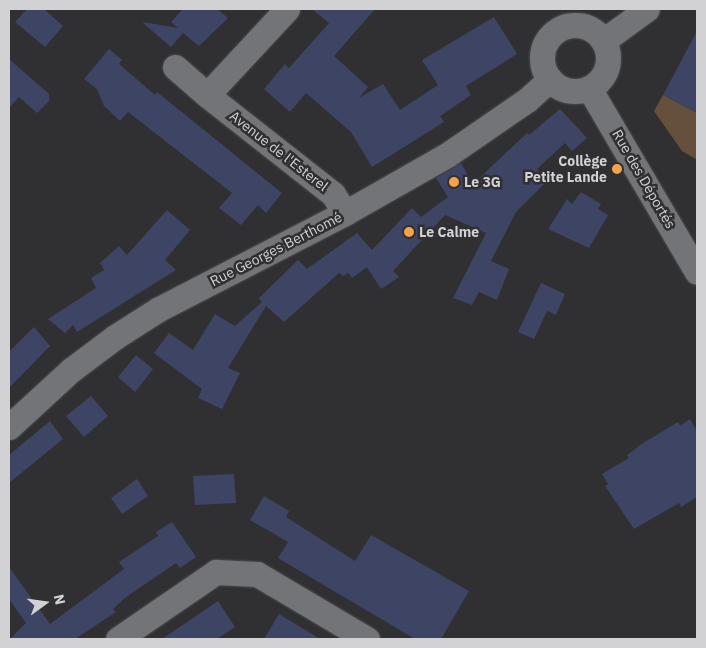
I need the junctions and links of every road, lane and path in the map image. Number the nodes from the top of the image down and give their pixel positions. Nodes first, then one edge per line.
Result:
1 (286, 9) edge
2 (647, 9) edge
3 (554, 19) edge
4 (603, 41) junction
5 (175, 66) dead end
6 (550, 79) junction
7 (589, 88) junction
8 (207, 95) junction
9 (345, 213) junction
10 (697, 272) edge
11 (9, 427) edge
12 (118, 639) edge
13 (367, 639) edge

1 - 8 street
2 - 4 street
3 - 4 street
3 - 6 street
4 - 7 street
5 - 8 street, Avenue de l'Esterel
6 - 7 street
6 - 9 street, Rue Georges Berthomé
7 - 10 street, Rue des Déportés
8 - 9 street, Avenue de l'Esterel
9 - 11 street, Rue Georges Berthomé
12 - 13 street

